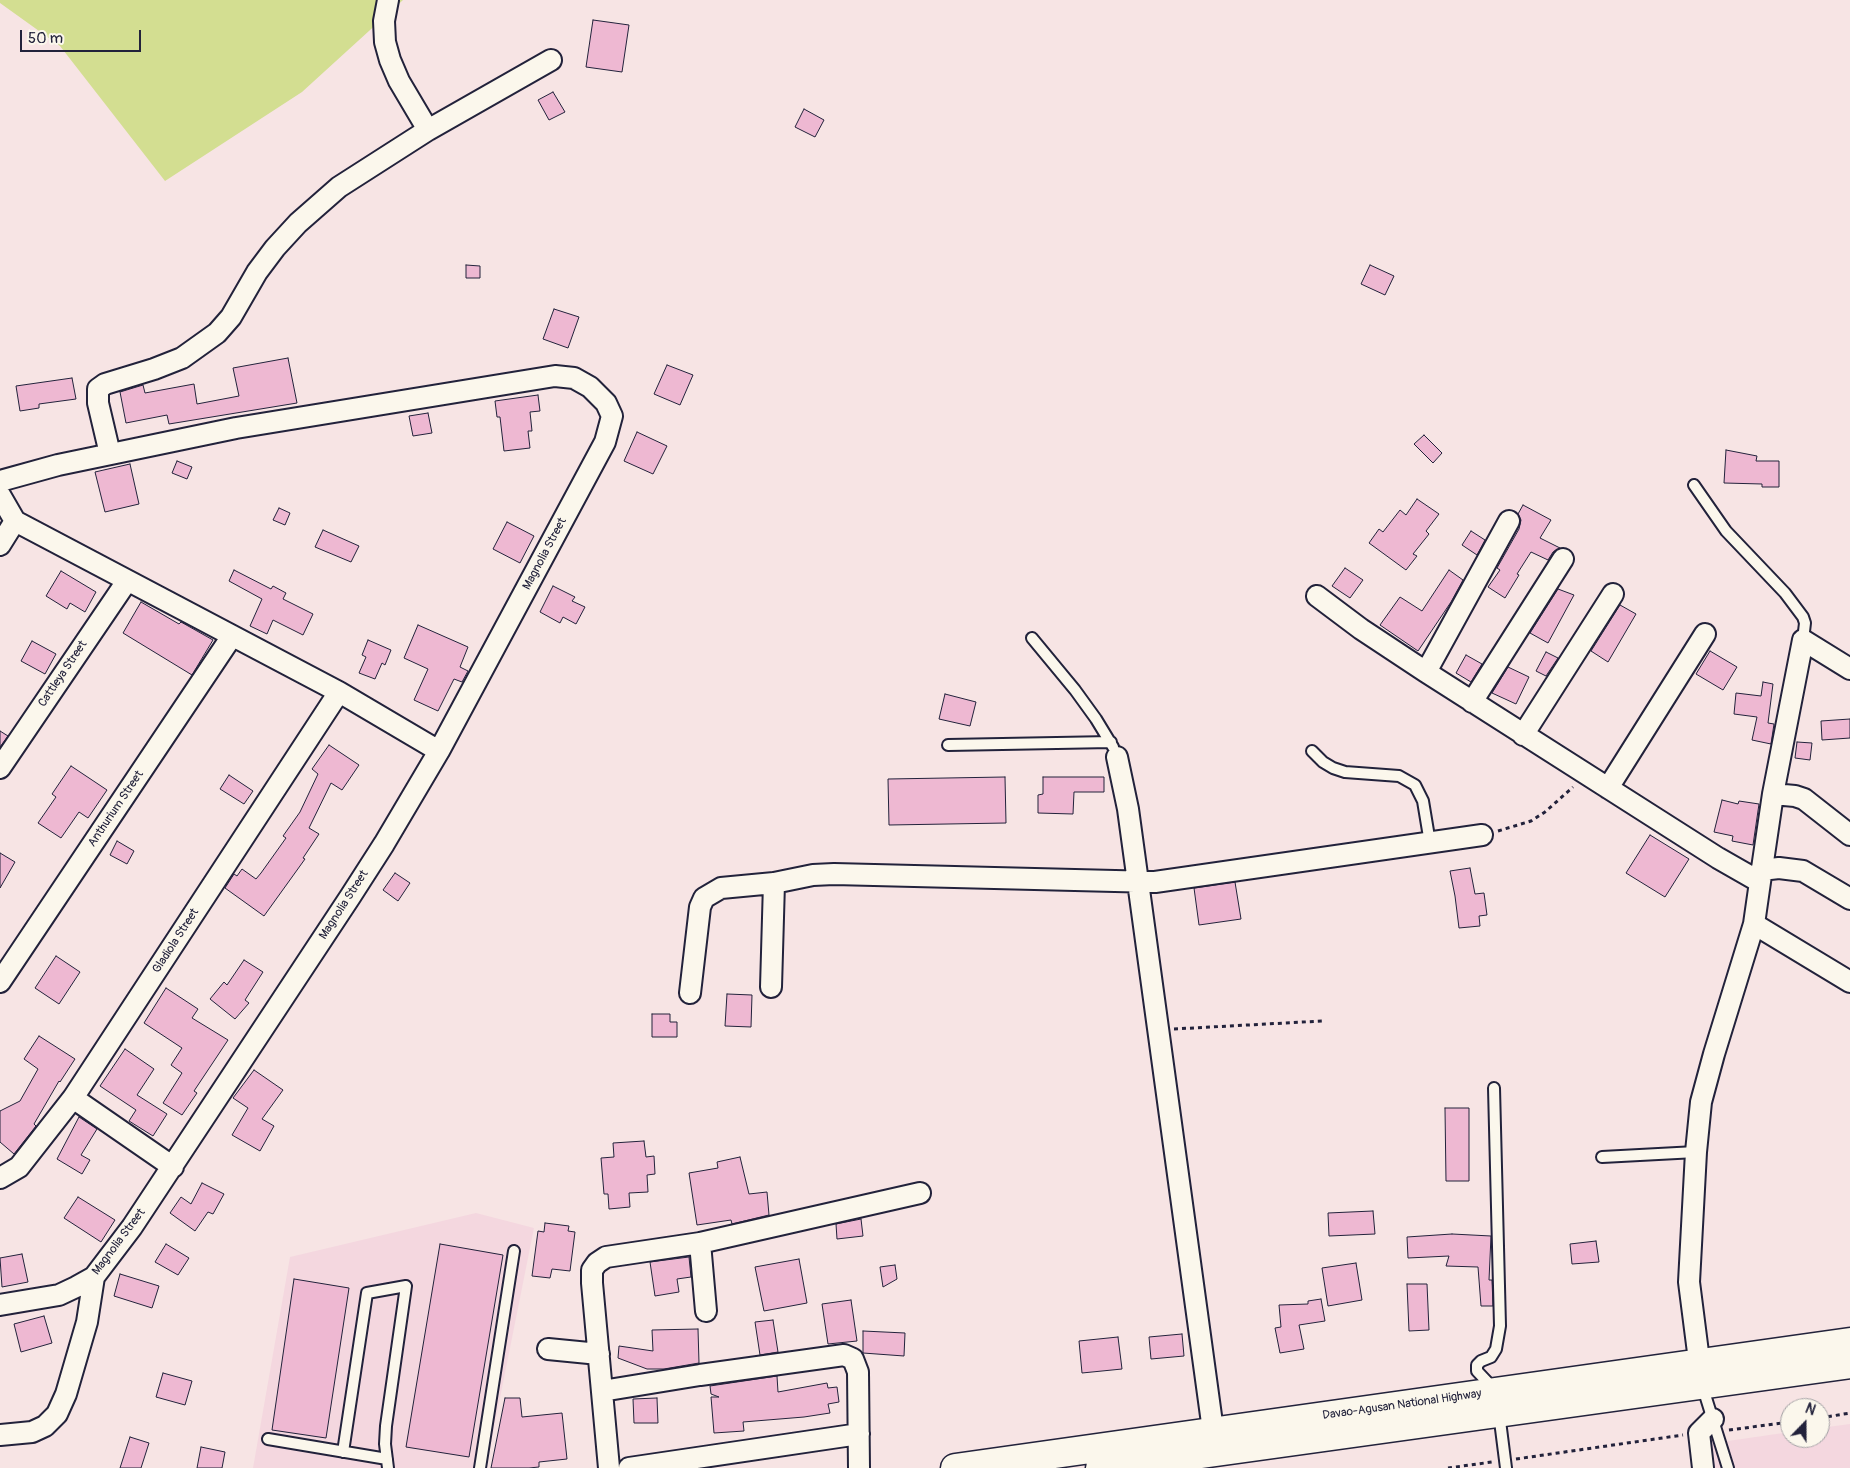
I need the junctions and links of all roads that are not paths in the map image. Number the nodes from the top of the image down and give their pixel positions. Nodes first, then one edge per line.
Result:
1 (388, 0) edge
2 (551, 60) dead end
3 (428, 130) junction
4 (110, 454) junction
5 (0, 481) edge
6 (1694, 485) dead end
7 (0, 494) edge
8 (15, 521) junction
9 (1508, 521) dead end
10 (0, 545) edge
11 (1563, 559) dead end
12 (127, 581) junction
13 (1613, 594) dead end
14 (1318, 596) dead end
15 (1705, 634) dead end
16 (232, 636) junction
17 (1032, 638) dead end
18 (1803, 640) junction
19 (1850, 669) edge
20 (1426, 672) junction
21 (339, 692) junction
22 (1472, 702) junction
23 (1523, 735) junction
24 (948, 745) dead end
25 (1114, 750) junction
26 (439, 751) junction
27 (1312, 751) dead end
28 (0, 768) edge
29 (1608, 788) junction
30 (1773, 794) junction
31 (1482, 835) road end
32 (1850, 835) edge
33 (1430, 843) junction
34 (1761, 876) junction
35 (1139, 882) junction
36 (774, 884) junction
37 (1850, 899) edge
38 (1754, 924) junction
39 (0, 982) edge
40 (1850, 982) edge
41 (771, 987) dead end
42 (690, 993) dead end
43 (1494, 1088) dead end
44 (74, 1098) junction
45 (1696, 1152) junction
46 (1602, 1157) dead end
47 (173, 1167) junction
48 (0, 1178) edge
49 (920, 1193) dead end
50 (700, 1243) junction
51 (514, 1251) dead end
52 (94, 1276) junction
53 (0, 1305) edge
54 (706, 1311) dead end
55 (1850, 1342) edge
56 (548, 1350) dead end
57 (599, 1354) junction
58 (1811, 1358) junction
59 (1850, 1364) edge
60 (1700, 1373) junction
61 (602, 1391) junction
62 (1498, 1402) junction
63 (1710, 1428) junction
64 (858, 1434) junction
65 (0, 1435) edge
66 (268, 1439) dead end
67 (1214, 1441) junction
68 (343, 1452) junction
69 (387, 1463) edge
70 (1506, 1464) edge
71 (480, 1468) edge
72 (610, 1468) edge
73 (629, 1468) edge
74 (859, 1468) edge
75 (954, 1468) edge
76 (1100, 1468) edge
77 (1703, 1468) edge
78 (1728, 1468) edge

1 - 3 street
2 - 3 street
3 - 4 street
4 - 5 street
4 - 26 street, Magnolia Street
6 - 18 lane
7 - 8 street
8 - 10 street
8 - 12 street
9 - 20 street
11 - 22 street
12 - 16 street
12 - 28 street, Cattleya Street
13 - 23 street
14 - 20 street
15 - 29 street
16 - 21 street
16 - 39 street, Anthurium Street
17 - 25 lane
18 - 19 street
18 - 30 street
20 - 22 street
21 - 26 street
21 - 44 street, Gladiola Street
22 - 23 street
23 - 29 street
24 - 25 lane
25 - 35 street
26 - 47 street, Magnolia Street
27 - 33 lane
29 - 34 street
30 - 32 street
30 - 34 street
31 - 33 street
33 - 35 street
34 - 37 street
34 - 38 street
35 - 36 street
35 - 67 street
36 - 41 street
36 - 42 street
38 - 40 street
38 - 45 street
43 - 62 lane
44 - 47 street
44 - 48 street, Gladiola Street
45 - 46 lane
45 - 60 street
47 - 52 street, Magnolia Street
49 - 50 street
50 - 54 street
50 - 57 street
51 - 71 lane
52 - 53 street, Magnolia Street
52 - 65 street
55 - 58 highway, Davao-Agusan National Highway
56 - 57 street
57 - 61 street
58 - 59 highway, Davao-Agusan National Highway
58 - 60 highway, Davao-Agusan National Highway
60 - 62 highway, Davao-Agusan National Highway
60 - 63 lane
61 - 64 street
61 - 72 street
62 - 67 highway, Davao-Agusan National Highway
62 - 70 lane
63 - 77 street
63 - 78 lane
64 - 73 street
64 - 74 street
66 - 68 lane
67 - 75 highway, Davao-Agusan National Highway
67 - 76 highway, Davao-Agusan National Highway
68 - 69 lane
68 - 69 lane

